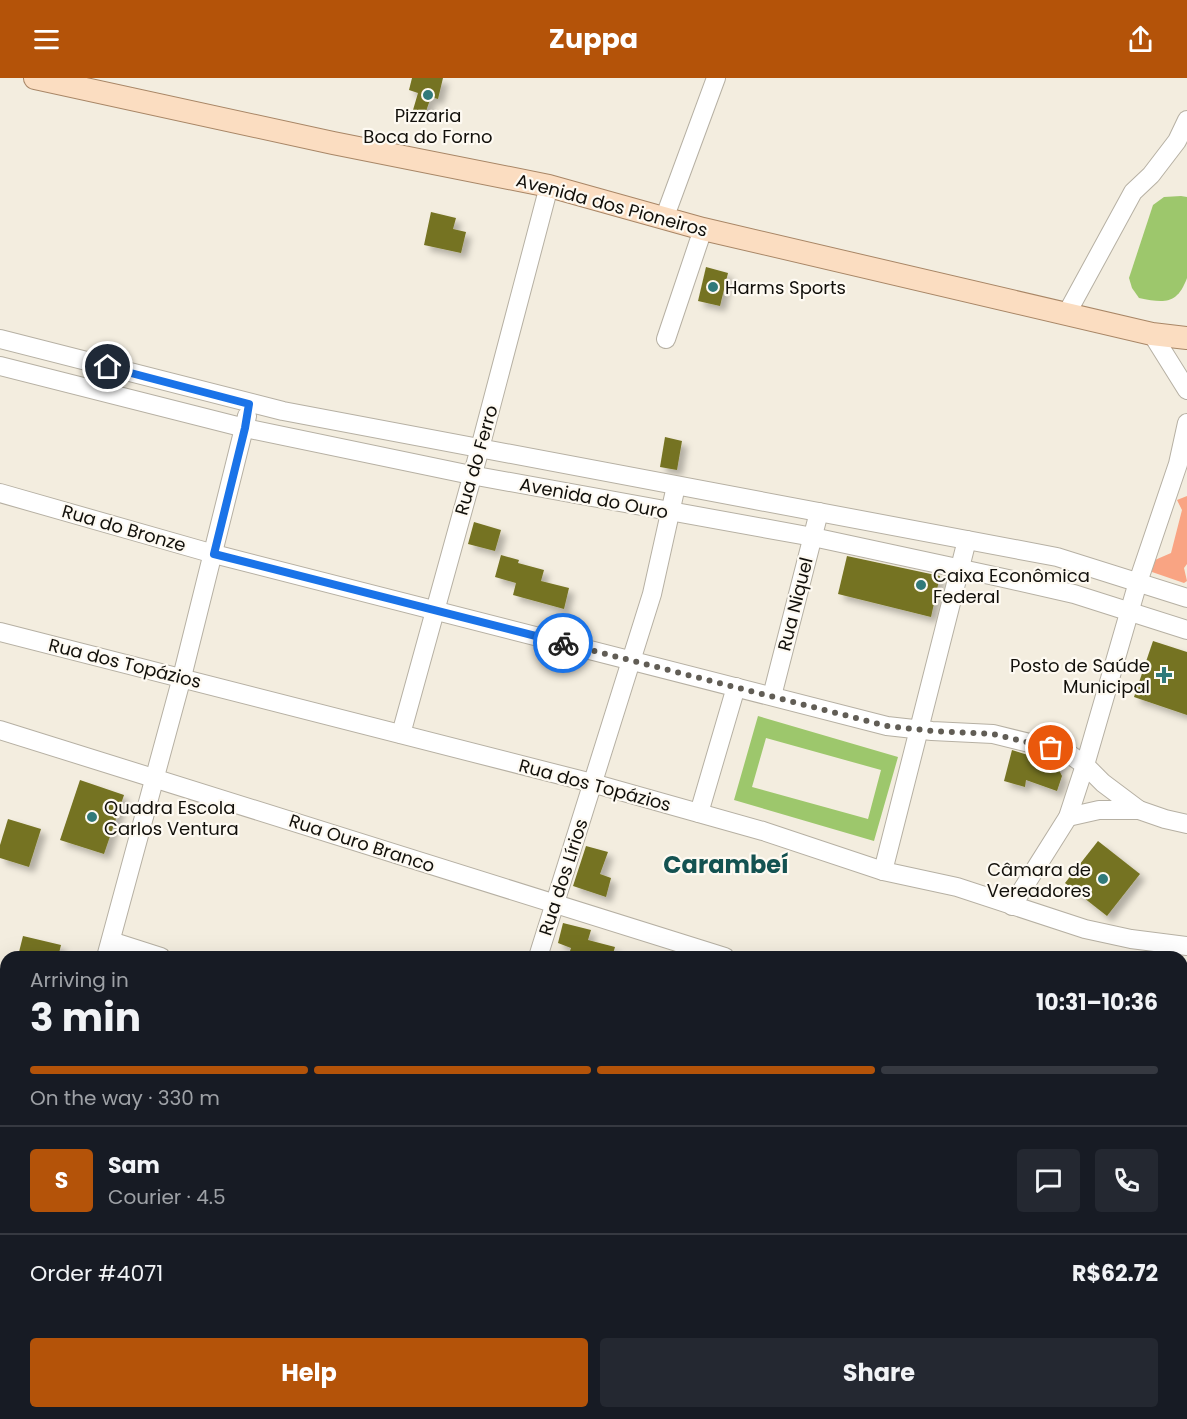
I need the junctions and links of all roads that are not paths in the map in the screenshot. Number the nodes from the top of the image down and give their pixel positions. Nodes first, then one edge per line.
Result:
1 (35, 78) edge
2 (717, 78) edge
3 (1187, 120) edge
4 (549, 186) junction
5 (664, 219) junction
6 (704, 230) junction
7 (1067, 313) junction
8 (1152, 334) junction
9 (1187, 338) edge
10 (0, 339) edge
11 (666, 339) dead end
12 (0, 366) edge
13 (1187, 390) edge
14 (249, 404) junction
15 (1187, 423) edge
16 (245, 428) junction
17 (480, 448) junction
18 (471, 475) junction
19 (676, 486) junction
20 (0, 493) edge
21 (670, 512) junction
22 (819, 512) junction
23 (813, 537) junction
24 (967, 540) junction
25 (214, 554) junction
26 (959, 570) junction
27 (1138, 582) junction
28 (1187, 598) edge
29 (434, 610) junction
30 (1130, 612) junction
31 (1187, 630) edge
32 (0, 632) edge
33 (632, 660) junction
34 (182, 677) junction
35 (736, 687) junction
36 (772, 696) junction
37 (918, 729) junction
38 (0, 730) edge
39 (401, 734) junction
40 (1085, 765) junction
41 (156, 778) junction
42 (592, 783) junction
43 (1139, 810) junction
44 (699, 813) junction
45 (1068, 817) junction
46 (1187, 824) edge
47 (883, 871) junction
48 (554, 904) junction
49 (1012, 906) junction
50 (1187, 946) edge
51 (108, 949) edge
52 (540, 951) edge
53 (706, 951) edge

1 - 4 main road, Avenida dos Pioneiros
2 - 5 street
3 - 7 street
4 - 5 main road, Avenida dos Pioneiros
4 - 17 street, Rua do Ferro
5 - 6 main road, Avenida dos Pioneiros
6 - 7 main road, Avenida dos Pioneiros
6 - 11 street
7 - 8 main road, Avenida dos Pioneiros
8 - 9 main road, Avenida dos Pioneiros
8 - 13 street
10 - 14 street, Avenida do Ouro
12 - 16 street, Avenida do Ouro
14 - 16 street
14 - 17 street, Avenida do Ouro
15 - 27 street
16 - 18 street, Avenida do Ouro
16 - 25 street
17 - 18 street, Rua do Ferro
17 - 19 street, Avenida do Ouro
18 - 21 street, Avenida do Ouro
18 - 29 street, Rua do Ferro
19 - 21 street, Rua dos Lírios
19 - 22 street, Avenida do Ouro
20 - 25 street, Rua do Bronze
21 - 23 street, Avenida do Ouro
21 - 33 street, Rua dos Lírios
22 - 23 street, Rua Niquel
22 - 24 street, Avenida do Ouro
23 - 26 street, Avenida do Ouro
23 - 36 street, Rua Niquel
24 - 26 street
24 - 27 street, Avenida do Ouro
25 - 29 street, Rua do Bronze
25 - 34 street
26 - 30 street, Avenida do Ouro
26 - 37 street
27 - 28 street, Avenida do Ouro
27 - 30 street
29 - 33 street, Rua do Bronze
29 - 39 street, Rua do Ferro
30 - 31 street, Avenida do Ouro
30 - 40 street
32 - 34 street, Rua dos Topázios
33 - 35 street, Rua do Bronze
33 - 42 street, Rua dos Lírios
34 - 39 street, Rua dos Topázios
34 - 41 street
35 - 36 street, Rua do Bronze
35 - 44 street
36 - 37 street, Rua do Bronze
37 - 40 street, Rua do Bronze
37 - 47 street
38 - 41 street, Rua Ouro Branco
39 - 42 street, Rua dos Topázios
40 - 43 street, Rua do Bronze
40 - 45 street
41 - 48 street, Rua Ouro Branco
41 - 51 street
42 - 44 street, Rua dos Topázios
42 - 48 street, Rua dos Lírios
43 - 45 street
43 - 46 street
44 - 47 street, Rua dos Topázios
45 - 49 street
47 - 49 street, Rua dos Topázios
48 - 52 street, Rua dos Lírios
48 - 53 street, Rua Ouro Branco
49 - 50 street, Rua dos Topázios

